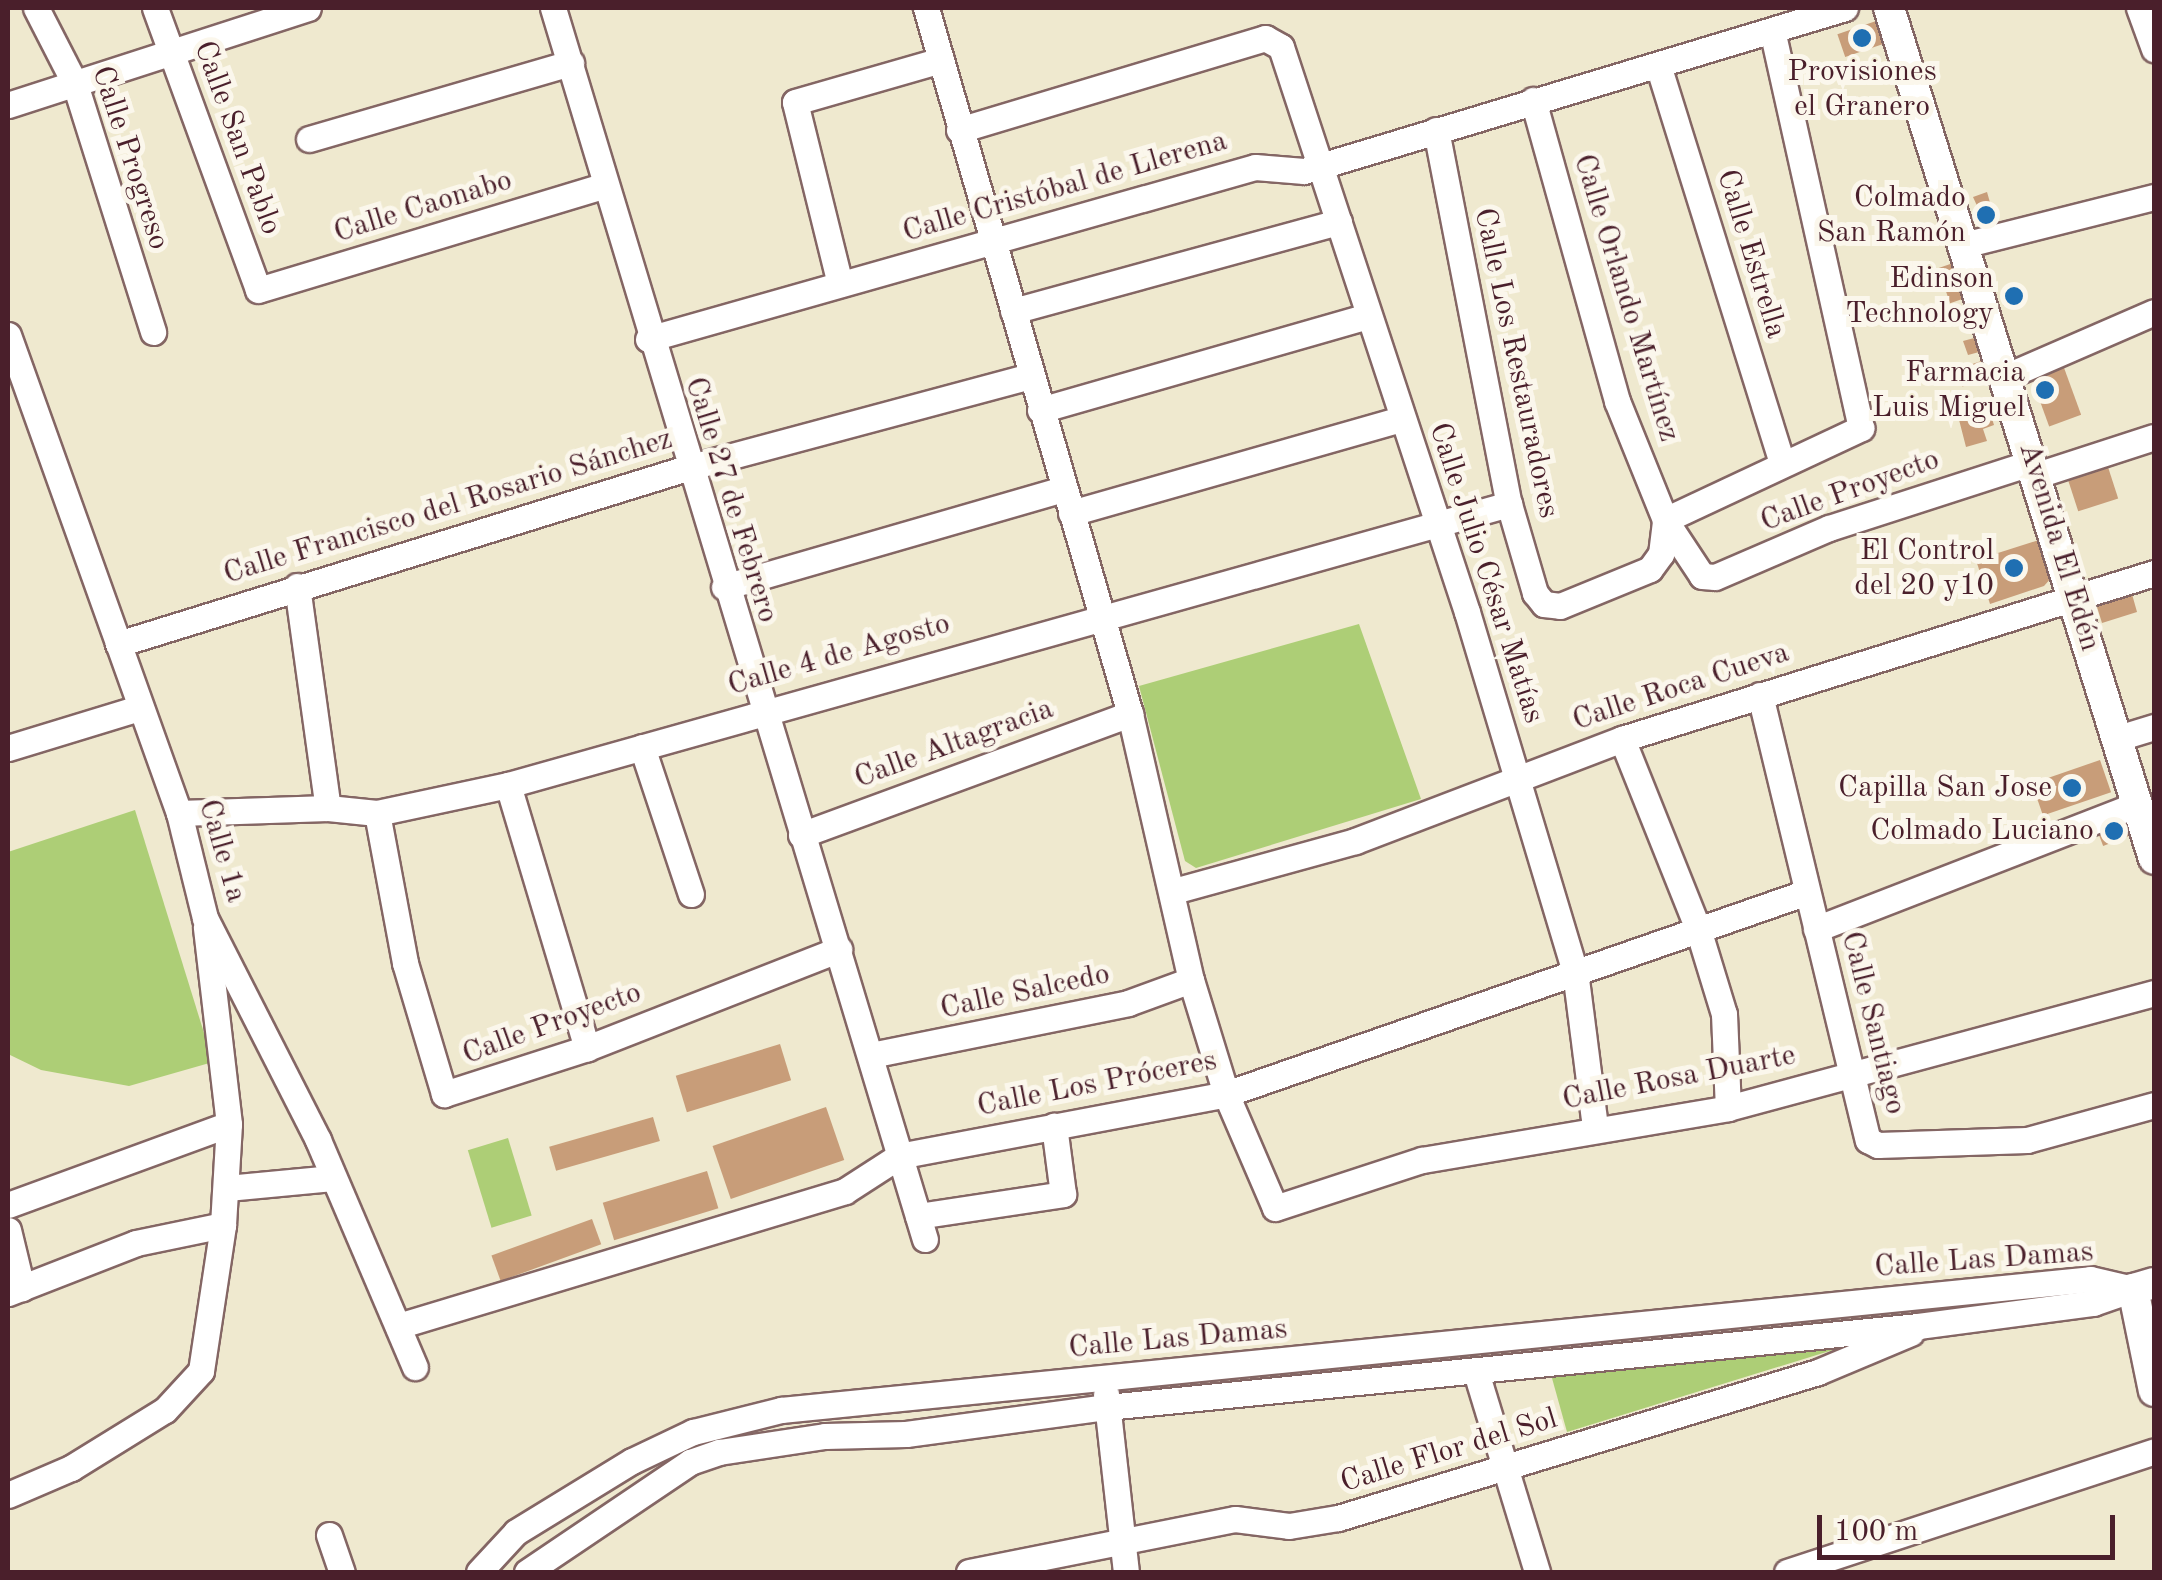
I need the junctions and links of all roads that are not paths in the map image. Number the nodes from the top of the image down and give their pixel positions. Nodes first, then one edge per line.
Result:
1 (36, 8) edge
2 (155, 8) edge
3 (308, 8) edge
4 (553, 8) edge
5 (926, 8) edge
6 (1844, 8) edge
7 (1890, 8) edge
8 (2140, 8) edge
9 (1772, 31) junction
10 (171, 49) junction
11 (2154, 49) edge
12 (942, 60) junction
13 (571, 63) junction
14 (1658, 65) junction
15 (75, 84) junction
16 (1533, 100) junction
17 (8, 105) edge
18 (960, 130) junction
19 (1436, 130) junction
20 (309, 139) dead end
21 (1322, 165) junction
22 (606, 185) junction
23 (2154, 197) edge
24 (1339, 222) junction
25 (994, 244) junction
26 (1966, 244) junction
27 (840, 284) junction
28 (258, 290) joint
29 (1012, 311) junction
30 (2154, 312) edge
31 (1368, 316) junction
32 (152, 332) dead end
33 (8, 335) edge
34 (648, 339) junction
35 (1030, 376) junction
36 (2007, 376) junction
37 (1040, 410) junction
38 (1402, 420) junction
39 (2154, 438) edge
40 (1782, 463) junction
41 (687, 468) junction
42 (2035, 468) junction
43 (1067, 501) junction
44 (1509, 504) junction
45 (1665, 520) junction
46 (1438, 524) junction
47 (1693, 566) joint
48 (2154, 573) edge
49 (297, 586) junction
50 (724, 587) junction
51 (2074, 594) junction
52 (1101, 616) junction
53 (118, 644) junction
54 (1760, 696) junction
55 (139, 708) junction
56 (762, 709) junction
57 (1130, 714) junction
58 (2154, 727) edge
59 (2118, 738) junction
60 (1622, 739) junction
61 (9, 744) edge
62 (642, 747) junction
63 (1516, 776) junction
64 (508, 786) junction
65 (2138, 804) junction
66 (328, 808) junction
67 (179, 813) junction
68 (376, 813) junction
69 (801, 835) junction
70 (2154, 859) edge
71 (1174, 890) junction
72 (1807, 892) junction
73 (691, 894) dead end
74 (205, 918) junction
75 (1698, 928) junction
76 (1816, 929) junction
77 (838, 949) junction
78 (1575, 972) junction
79 (1191, 980) junction
80 (2154, 994) edge
81 (587, 1048) junction
82 (871, 1055) junction
83 (1854, 1075) junction
84 (1226, 1094) junction
85 (2154, 1105) edge
86 (1728, 1108) junction
87 (229, 1124) junction
88 (1054, 1126) junction
89 (1595, 1128) junction
90 (899, 1156) junction
91 (333, 1178) junction
92 (227, 1188) junction
93 (8, 1205) edge
94 (223, 1225) junction
95 (8, 1230) edge
96 (2144, 1286) edge
97 (15, 1291) edge
98 (1934, 1324) junction
99 (398, 1326) junction
100 (1290, 1362) junction
101 (416, 1367) dead end
102 (1476, 1372) junction
103 (1104, 1377) junction
104 (1293, 1390) junction
105 (2154, 1391) edge
106 (1107, 1407) junction
107 (693, 1432) junction
108 (2154, 1451) edge
109 (704, 1456) junction
110 (1505, 1469) junction
111 (8, 1494) edge
112 (330, 1534) dead end
113 (1120, 1543) junction
114 (342, 1572) edge
115 (480, 1572) edge
116 (527, 1572) edge
117 (969, 1572) edge
118 (1126, 1572) edge
119 (1537, 1572) edge
120 (1787, 1572) edge

1 - 15 street, Calle Progreso
2 - 10 street, Calle San Pablo
3 - 10 street
4 - 13 street, Calle 27 de Febrero
5 - 12 street
6 - 9 street, Calle Cristóbal de Llerena
7 - 26 street, Avenida El Edén
8 - 11 street
9 - 14 street, Calle Cristóbal de Llerena
9 - 40 street
10 - 15 street
10 - 28 street, Calle San Pablo
12 - 18 street
12 - 27 street
13 - 20 street
13 - 22 street, Calle 27 de Febrero
14 - 16 street, Calle Cristóbal de Llerena
14 - 40 street, Calle Estrella
15 - 17 street
15 - 32 street, Calle Progreso
16 - 19 street, Calle Cristóbal de Llerena
16 - 45 street, Calle Orlando Martínez
18 - 21 street, Calle Julio César Matías
18 - 25 street
19 - 21 street, Calle Cristóbal de Llerena
19 - 44 street, Calle Los Restauradores
21 - 24 street, Calle Julio César Matías
21 - 25 street, Calle Cristóbal de Llerena
22 - 28 street, Calle Caonabo
22 - 34 street, Calle 27 de Febrero
23 - 26 street
24 - 29 street
24 - 31 street, Calle Julio César Matías
25 - 27 street, Calle Cristóbal de Llerena
25 - 29 street
26 - 36 street, Avenida El Edén
27 - 34 street, Calle Cristóbal de Llerena
29 - 35 street
30 - 36 street
31 - 37 street
31 - 38 street, Calle Julio César Matías
33 - 53 street, Calle 1a
34 - 41 street, Calle 27 de Febrero
35 - 37 street
35 - 41 street, Calle Francisco del Rosario Sánchez
36 - 42 street, Avenida El Edén
37 - 43 street
38 - 43 street
38 - 46 street, Calle Julio César Matías
39 - 42 street, Calle Proyecto
40 - 45 street
41 - 49 street, Calle Francisco del Rosario Sánchez
41 - 50 street, Calle 27 de Febrero
42 - 47 street, Calle Proyecto
42 - 51 street, Avenida El Edén
43 - 50 street
43 - 52 street
44 - 45 street, Calle Los Restauradores
44 - 46 street, Calle 4 de Agosto
45 - 47 street, Calle Orlando Martínez
46 - 52 street, Calle 4 de Agosto
46 - 63 street, Calle Julio César Matías
48 - 51 street, Calle Roca Cueva
49 - 53 street, Calle Francisco del Rosario Sánchez
49 - 66 street
50 - 56 street, Calle 27 de Febrero
51 - 54 street, Calle Roca Cueva
51 - 59 street, Avenida El Edén
52 - 56 street, Calle 4 de Agosto
52 - 57 street
53 - 55 street, Calle 1a
54 - 60 street, Calle Roca Cueva
54 - 72 street, Calle Santiago
55 - 61 street
55 - 67 street, Calle 1a
56 - 62 street, Calle 4 de Agosto
56 - 69 street, Calle 27 de Febrero
57 - 69 street, Calle Altagracia
57 - 71 street
58 - 59 street
59 - 65 street, Avenida El Edén
60 - 63 street, Calle Roca Cueva
60 - 75 street
62 - 64 street, Calle 4 de Agosto
62 - 73 street
63 - 71 street, Calle Roca Cueva
63 - 78 street, Calle Julio César Matías
64 - 68 street, Calle 4 de Agosto
64 - 81 street
65 - 70 street, Avenida El Edén
65 - 76 street
66 - 67 street, Calle 4 de Agosto
66 - 68 street, Calle 4 de Agosto
67 - 74 street, Calle 1a
68 - 81 street, Calle Proyecto
69 - 77 street, Calle 27 de Febrero
71 - 79 street
72 - 75 street, Calle Los Próceres
72 - 76 street, Calle Santiago
74 - 87 street
74 - 91 street, Calle 1a
75 - 78 street, Calle Los Próceres
75 - 86 street
76 - 83 street, Calle Santiago
77 - 81 street, Calle Proyecto
77 - 82 street, Calle 27 de Febrero
78 - 84 street, Calle Los Próceres
78 - 89 street, Calle Julio César Matías
79 - 82 street, Calle Salcedo
79 - 84 street
80 - 83 street, Calle Rosa Duarte
82 - 90 street, Calle 27 de Febrero
83 - 85 street, Calle Santiago
83 - 86 street, Calle Rosa Duarte
84 - 88 street, Calle Los Próceres
84 - 89 street, Calle Rosa Duarte
86 - 89 street, Calle Rosa Duarte
87 - 92 street
87 - 93 street
88 - 90 street, Calle Los Próceres
88 - 90 street, Calle 27 de Febrero
90 - 99 street, Calle Los Próceres
91 - 92 street
91 - 99 street, Calle 1a
92 - 94 street
94 - 97 street
94 - 111 street
95 - 97 street
96 - 98 street, Calle Las Damas
96 - 100 street, Calle Las Damas
96 - 105 street
98 - 102 street, Calle Las Damas
98 - 110 street, Calle Flor del Sol
99 - 101 street, Calle 1a
100 - 103 street, Calle Las Damas
100 - 104 street
102 - 104 street, Calle Las Damas
102 - 110 street
103 - 106 street
103 - 107 street, Calle Las Damas
104 - 106 street, Calle Las Damas
106 - 109 street, Calle Las Damas
106 - 113 street
107 - 109 street
107 - 115 street, Calle Las Damas
108 - 120 street
109 - 116 street, Calle Las Damas
110 - 113 street, Calle Flor del Sol
110 - 119 street
112 - 114 street
113 - 117 street, Calle Flor del Sol
113 - 118 street

